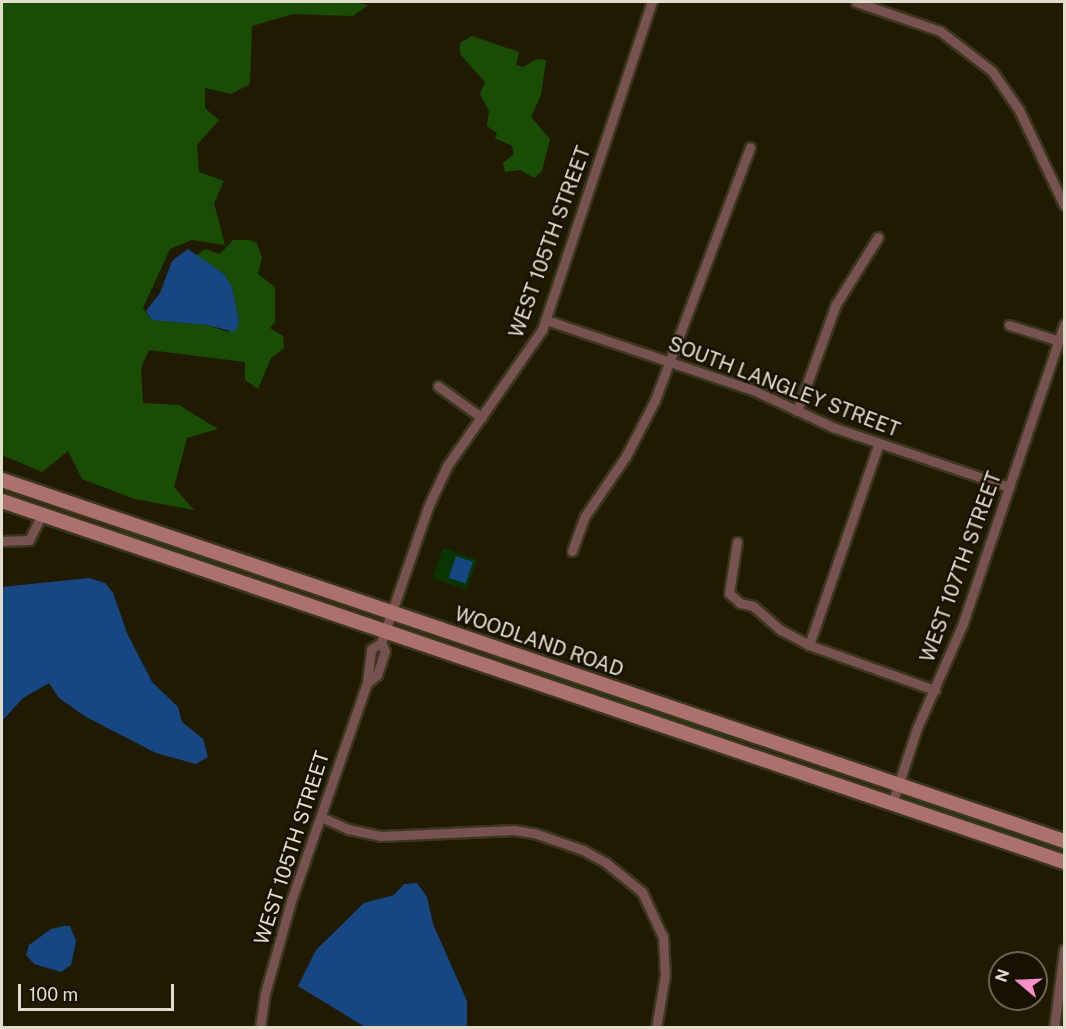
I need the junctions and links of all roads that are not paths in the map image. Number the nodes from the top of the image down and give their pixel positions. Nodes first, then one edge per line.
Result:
1 (652, 2) edge
2 (856, 2) edge
3 (750, 147) dead end
4 (1065, 205) edge
5 (878, 237) dead end
6 (546, 320) junction
7 (1008, 325) dead end
8 (1065, 325) edge
9 (1059, 341) junction
10 (668, 362) junction
11 (438, 386) dead end
12 (797, 411) junction
13 (482, 418) junction
14 (879, 443) junction
15 (2, 480) edge
16 (1009, 487) junction
17 (2, 501) edge
18 (42, 515) junction
19 (108, 516) junction
20 (74, 525) junction
21 (2, 541) edge
22 (737, 542) dead end
23 (572, 551) dead end
24 (392, 612) junction
25 (383, 637) junction
26 (809, 645) junction
27 (367, 683) junction
28 (935, 690) junction
29 (898, 785) junction
30 (892, 804) junction
31 (321, 817) junction
32 (1065, 841) edge
33 (1065, 862) edge
34 (1065, 950) edge
35 (1062, 1003) edge
36 (260, 1028) edge
37 (656, 1028) edge
38 (1054, 1028) edge

1 - 6 street, WEST 105TH STREET
2 - 4 street
3 - 10 street
5 - 12 street
6 - 10 street, SOUTH LANGLEY STREET
6 - 13 street, WEST 105TH STREET
7 - 9 street
8 - 9 street, WEST 107TH STREET
9 - 16 street, WEST 107TH STREET
10 - 12 street, SOUTH LANGLEY STREET
10 - 23 street
11 - 13 street
12 - 14 street, SOUTH LANGLEY STREET
13 - 24 street, WEST 105TH STREET
14 - 16 street, SOUTH LANGLEY STREET
14 - 26 street
15 - 19 main road, WOODLAND ROAD
16 - 28 street, WEST 107TH STREET
17 - 18 main road, WOODLAND ROAD
18 - 20 main road, WOODLAND ROAD
18 - 21 street
19 - 20 main road
19 - 24 main road, WOODLAND ROAD
20 - 25 main road, WOODLAND ROAD
22 - 26 street
24 - 25 street, WEST 105TH STREET
24 - 29 main road, WOODLAND ROAD
25 - 27 street, WEST 105TH STREET
25 - 27 street, WEST 105TH STREET
25 - 30 main road, WOODLAND ROAD
26 - 28 street
27 - 31 street, WEST 105TH STREET
28 - 29 street, WEST 107TH STREET
29 - 30 street, WEST 107TH STREET
29 - 32 main road, WOODLAND ROAD
30 - 33 main road, WOODLAND ROAD
31 - 36 street, WEST 105TH STREET
31 - 37 street
34 - 35 street
35 - 38 street

